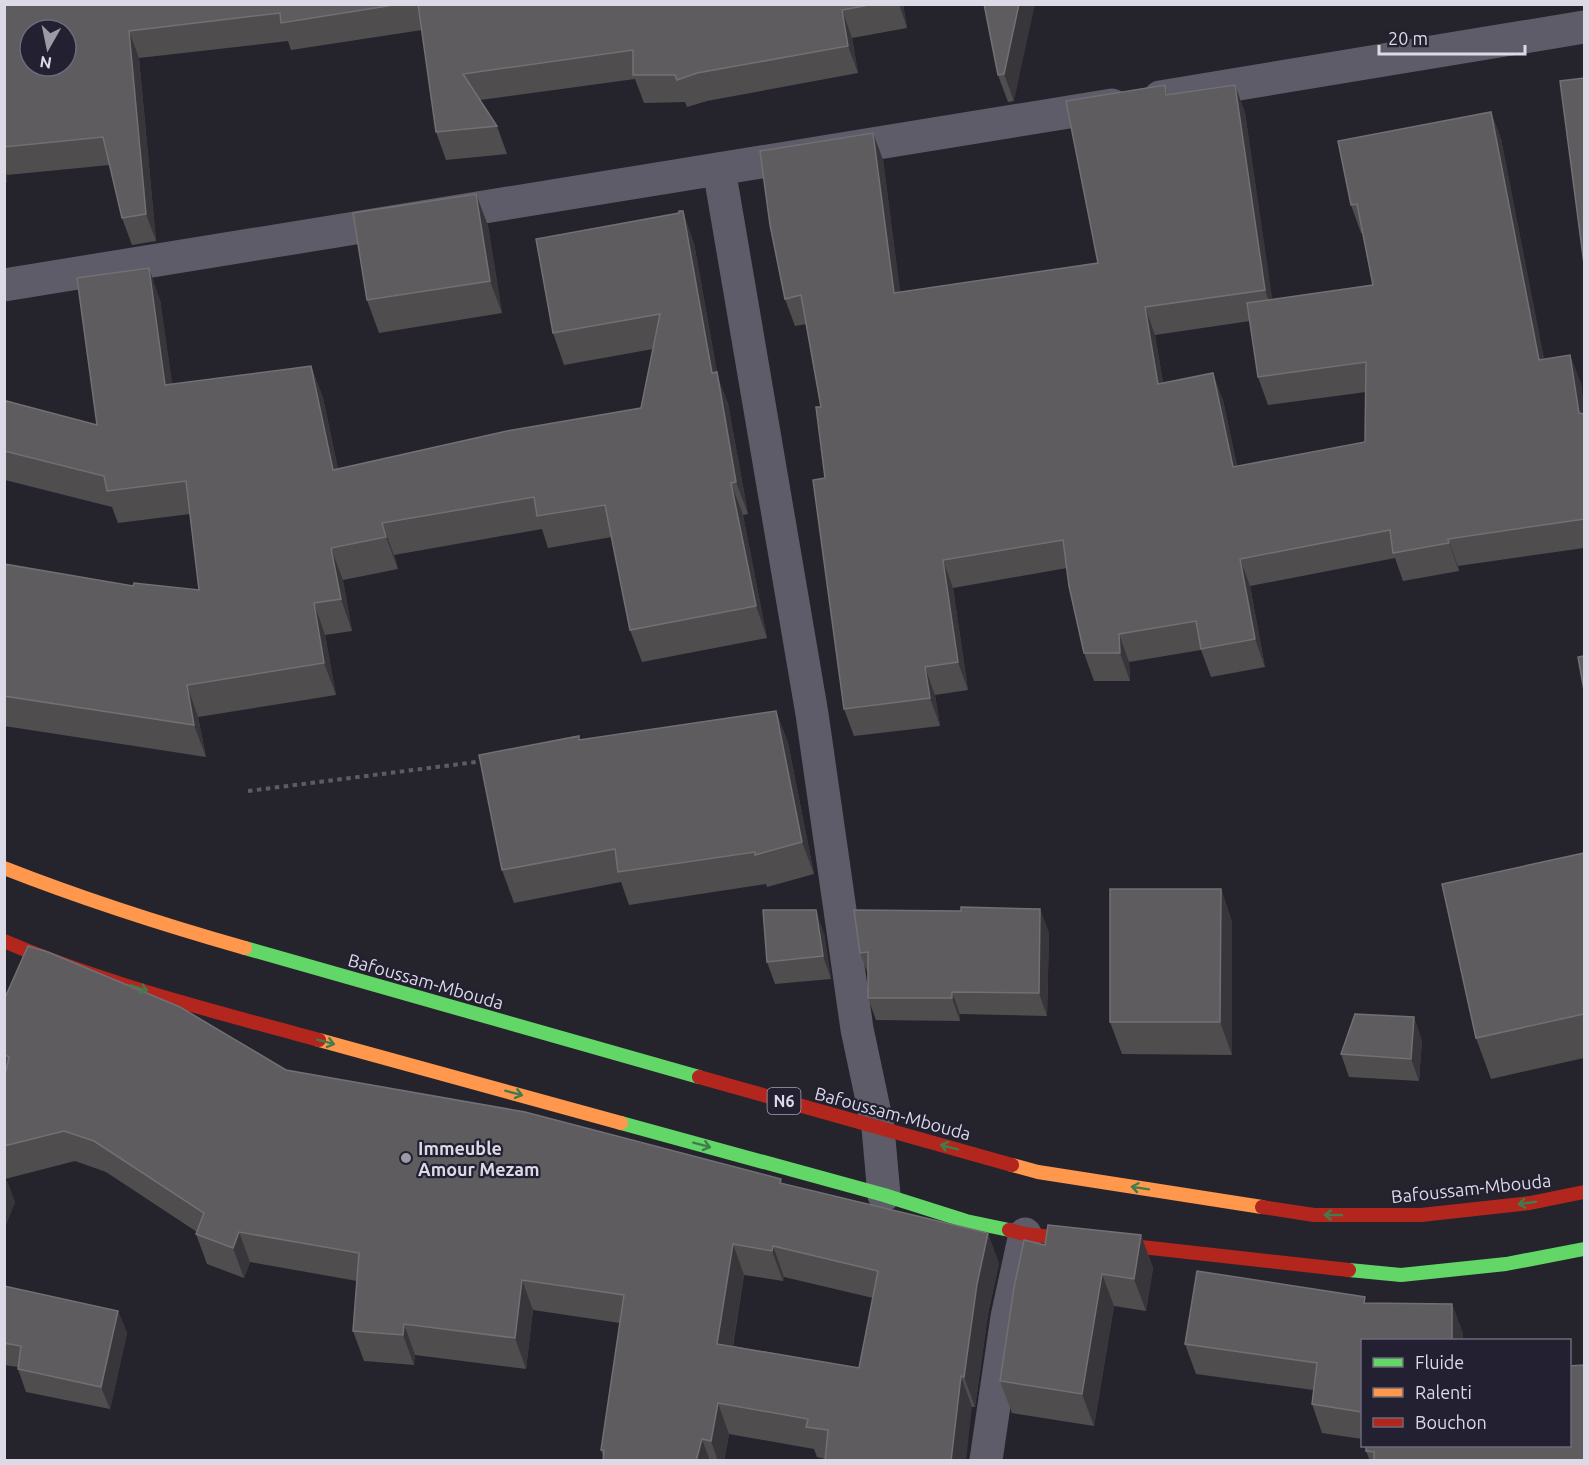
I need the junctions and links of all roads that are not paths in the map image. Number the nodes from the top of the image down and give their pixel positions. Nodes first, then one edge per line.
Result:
1 (1584, 27) edge
2 (719, 169) junction
3 (4, 285) edge
4 (4, 867) edge
5 (4, 940) edge
6 (878, 1128) junction
7 (1584, 1192) edge
8 (884, 1195) junction
9 (1025, 1234) junction
10 (1584, 1249) edge
11 (986, 1461) edge

1 - 2 street
2 - 3 street
2 - 6 street
4 - 6 highway, Bafoussam-Mbouda / N6
5 -> 8 highway
7 -> 6 highway, Bafoussam-Mbouda / N6
6 - 8 street
8 - 9 highway
9 - 10 highway
9 - 11 street

